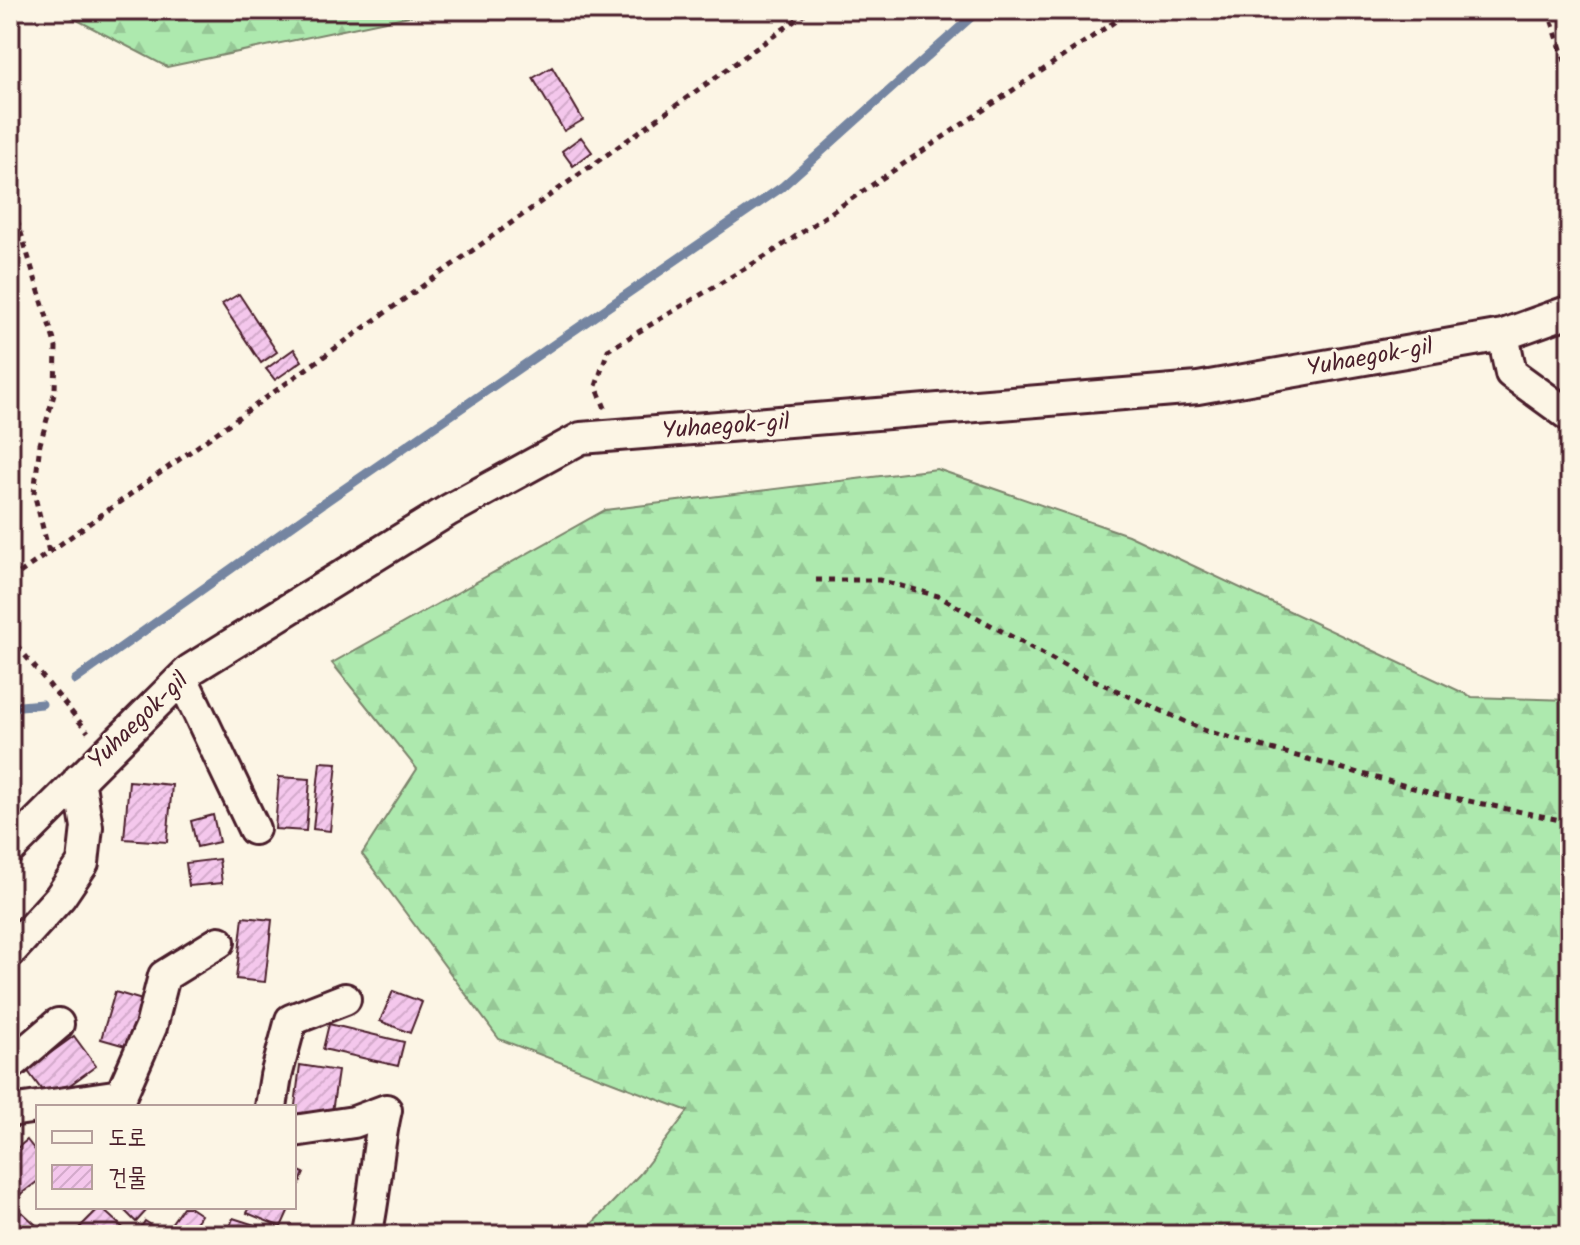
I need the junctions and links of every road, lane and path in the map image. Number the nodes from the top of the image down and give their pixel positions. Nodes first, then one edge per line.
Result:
1 (810, 10) edge
2 (1132, 10) edge
3 (1548, 10) edge
4 (1570, 76) edge
5 (10, 197) edge
6 (1570, 311) edge
7 (1503, 335) junction
8 (1570, 416) edge
9 (616, 436) junction
10 (49, 552) junction
11 (10, 580) edge
12 (816, 580) dead end
13 (10, 637) edge
14 (182, 678) junction
15 (106, 753) junction
16 (79, 779) junction
17 (1570, 822) edge
18 (254, 829) dead end
19 (10, 849) edge
20 (219, 942) dead end
21 (10, 952) edge
22 (345, 999) dead end
23 (58, 1024) dead end
24 (10, 1065) edge
25 (128, 1101) edge
26 (81, 1105) edge
27 (271, 1105) edge
28 (36, 1109) edge
29 (10, 1111) edge
30 (296, 1131) edge
31 (366, 1235) edge

1 - 10 path
2 - 9 path
3 - 4 path
5 - 10 path
6 - 7 street, Yuhaegok-gil
7 - 8 street
7 - 9 street, Yuhaegok-gil
9 - 14 street, Yuhaegok-gil
10 - 11 path
12 - 17 path
13 - 15 path
14 - 15 street, Yuhaegok-gil
14 - 18 street
15 - 16 street, Yuhaegok-gil
16 - 19 street, Yuhaegok-gil
16 - 21 street
20 - 25 street
22 - 27 street
23 - 24 street
25 - 26 street
28 - 29 street
30 - 31 street

